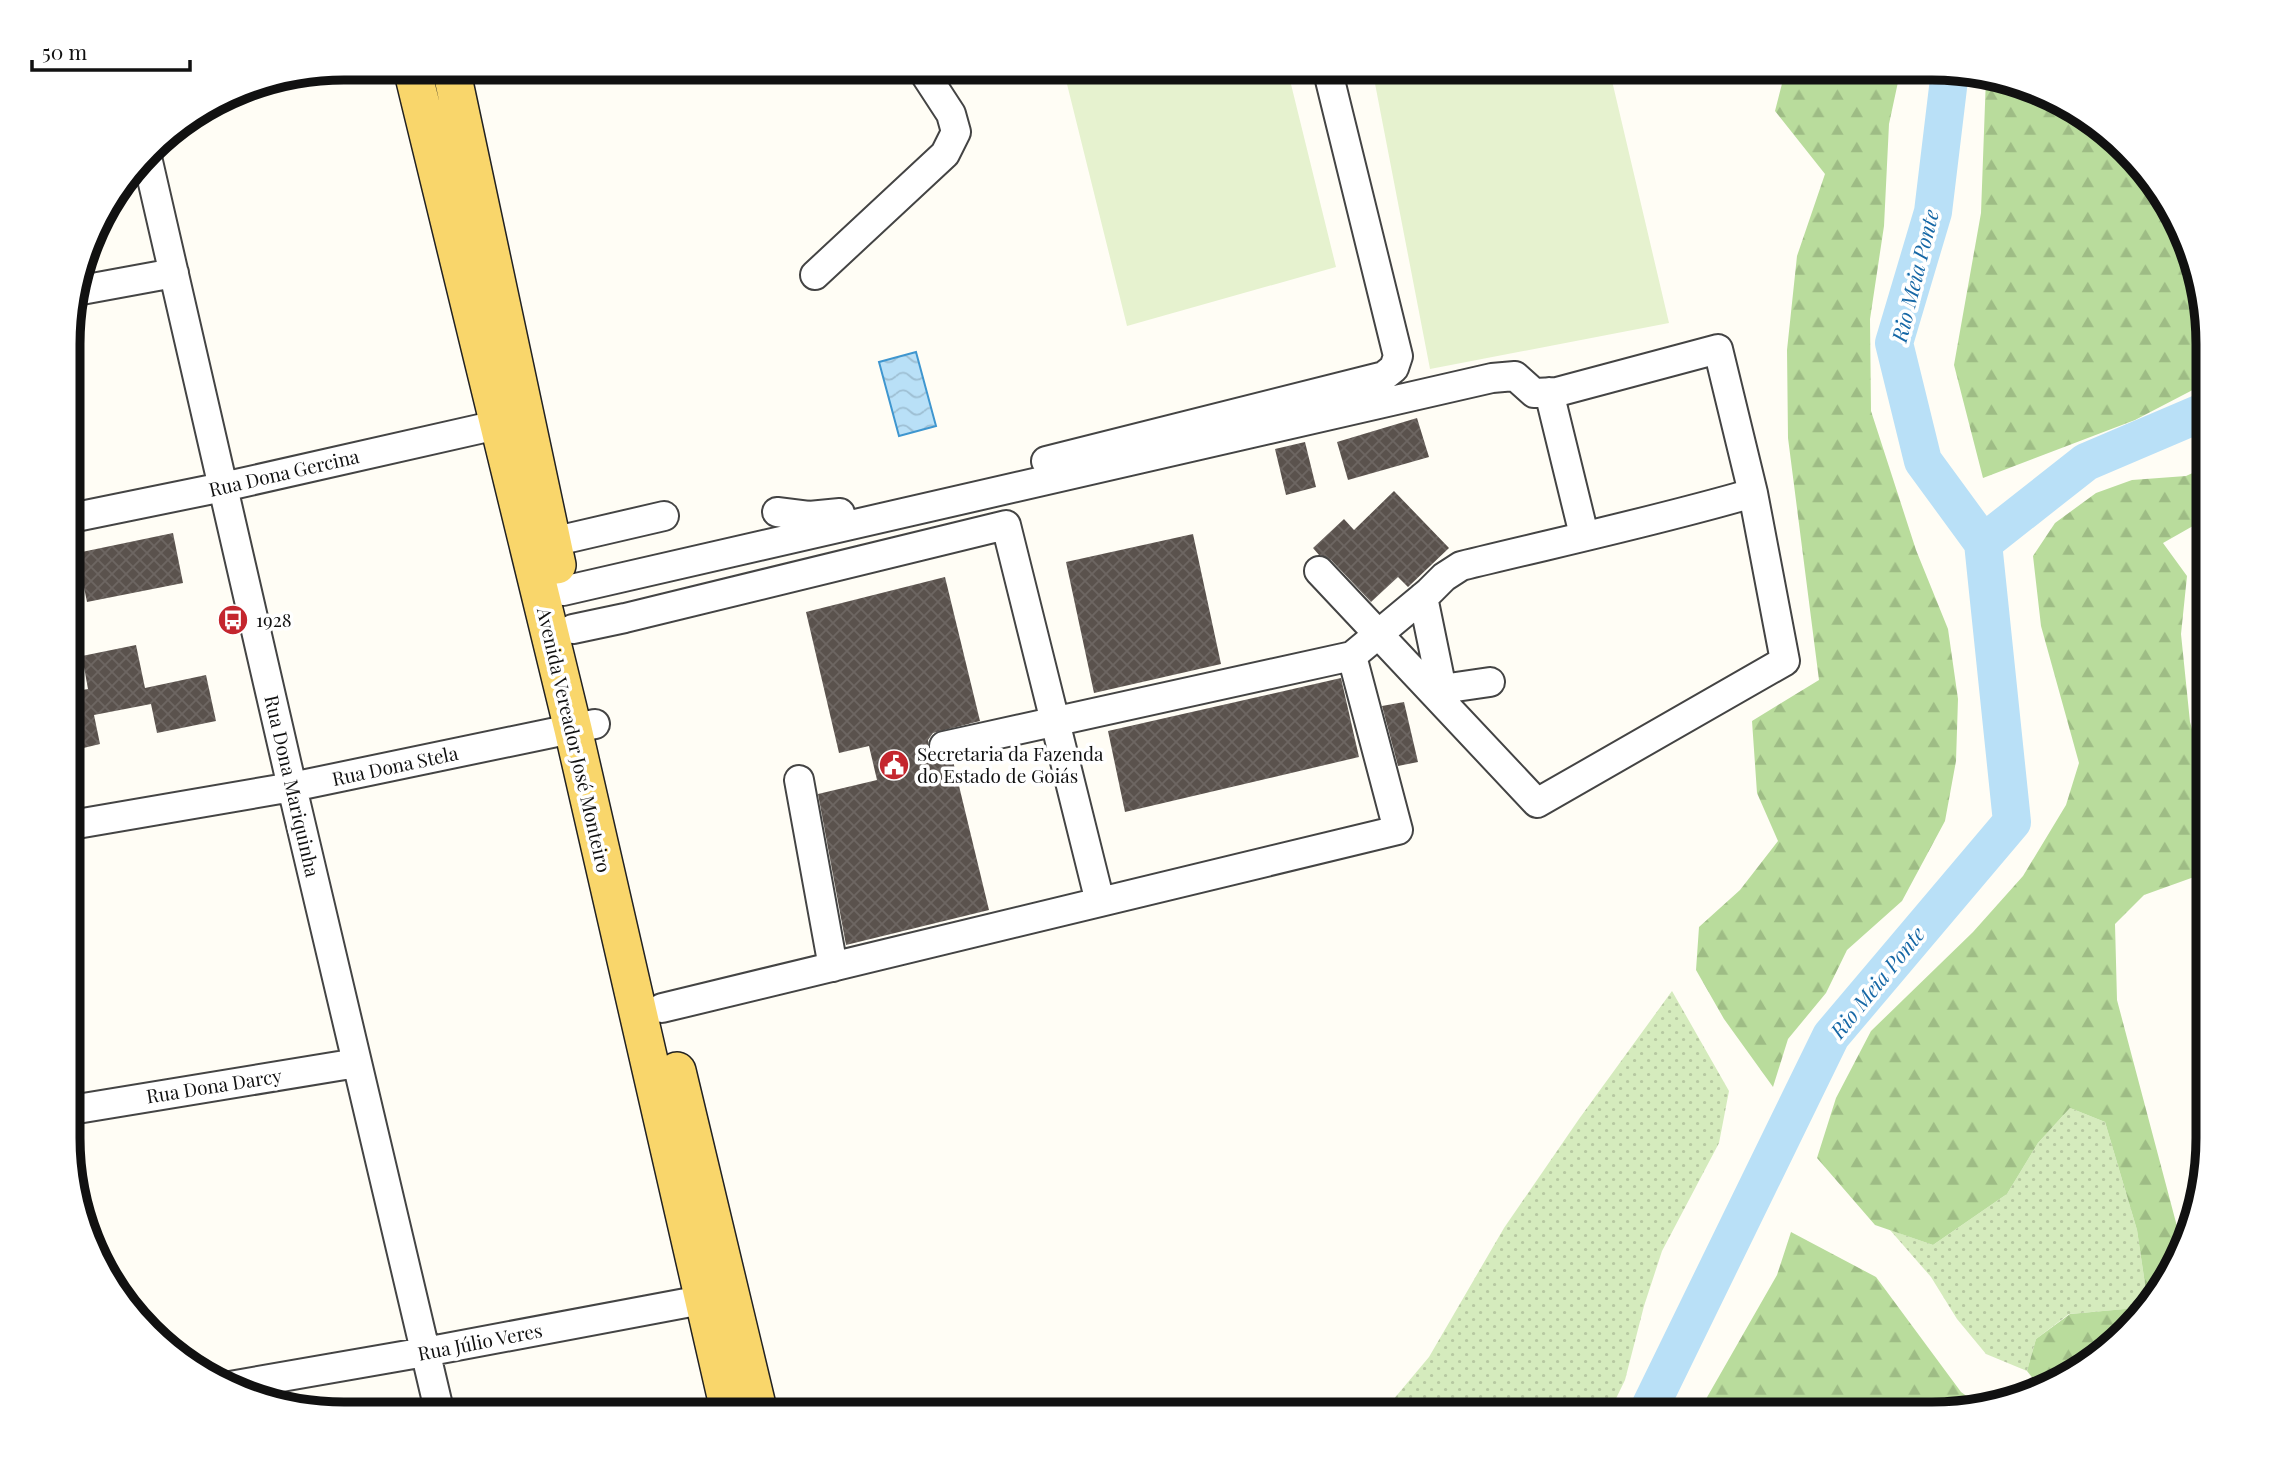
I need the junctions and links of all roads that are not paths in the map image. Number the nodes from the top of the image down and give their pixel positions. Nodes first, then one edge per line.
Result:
1 (415, 80) edge
2 (454, 80) edge
3 (929, 80) edge
4 (1330, 80) edge
5 (149, 167) edge
6 (174, 273) junction
7 (815, 275) dead end
8 (87, 289) edge
9 (1549, 392) junction
10 (497, 425) junction
11 (223, 487) junction
12 (1754, 494) junction
13 (777, 512) dead end
14 (80, 516) edge
15 (664, 516) dead end
16 (1584, 535) junction
17 (552, 542) junction
18 (737, 551) junction
19 (1319, 571) dead end
20 (747, 587) junction
21 (564, 591) junction
22 (1423, 597) junction
23 (573, 629) junction
24 (1380, 633) junction
25 (1352, 656) junction
26 (1490, 682) dead end
27 (1443, 696) junction
28 (1055, 722) junction
29 (584, 726) junction
30 (944, 746) dead end
31 (799, 780) dead end
32 (292, 787) junction
33 (80, 823) edge
34 (1100, 902) junction
35 (833, 967) junction
36 (663, 1008) junction
37 (357, 1063) junction
38 (80, 1109) edge
39 (717, 1297) junction
40 (425, 1352) junction
41 (249, 1383) edge
42 (437, 1402) edge
43 (729, 1402) edge
44 (756, 1402) edge

1 - 10 main road, Avenida Vereador José Monteiro
2 - 17 main road, Avenida Vereador José Monteiro
3 - 7 street
4 - 13 street
5 - 6 street, Rua Dona Mariquinha
6 - 8 street
6 - 11 street, Rua Dona Mariquinha
9 - 12 street
9 - 16 street
9 - 18 street
10 - 11 street, Rua Dona Gercina
10 - 29 main road, Avenida Vereador José Monteiro
11 - 14 street, Rua Dona Gercina
11 - 32 street, Rua Dona Mariquinha
12 - 16 street
12 - 27 street
15 - 17 street
16 - 22 street
17 - 21 main road, Avenida Vereador José Monteiro
18 - 20 street
18 - 21 street
19 - 24 street
20 - 23 street
20 - 28 street
21 - 23 main road, Avenida Vereador José Monteiro
22 - 24 street
22 - 27 street
23 - 29 main road, Avenida Vereador José Monteiro
24 - 25 street
24 - 27 street
25 - 28 street
25 - 34 street
26 - 27 street
28 - 30 street
28 - 34 street
29 - 32 street, Rua Dona Stela
29 - 36 main road, Avenida Vereador José Monteiro
29 - 39 main road, Avenida Vereador José Monteiro
31 - 35 street
32 - 33 street, Rua Dona Stela
32 - 37 street, Rua Dona Mariquinha
34 - 35 street
35 - 36 street
36 - 39 main road, Avenida Vereador José Monteiro
37 - 38 street, Rua Dona Darcy
37 - 40 street, Rua Dona Mariquinha
39 - 40 street, Rua Júlio Veres
39 - 43 main road, Avenida Vereador José Monteiro
39 - 44 main road, Avenida Vereador José Monteiro
40 - 41 street, Rua Júlio Veres
40 - 42 street, Rua Dona Mariquinha

